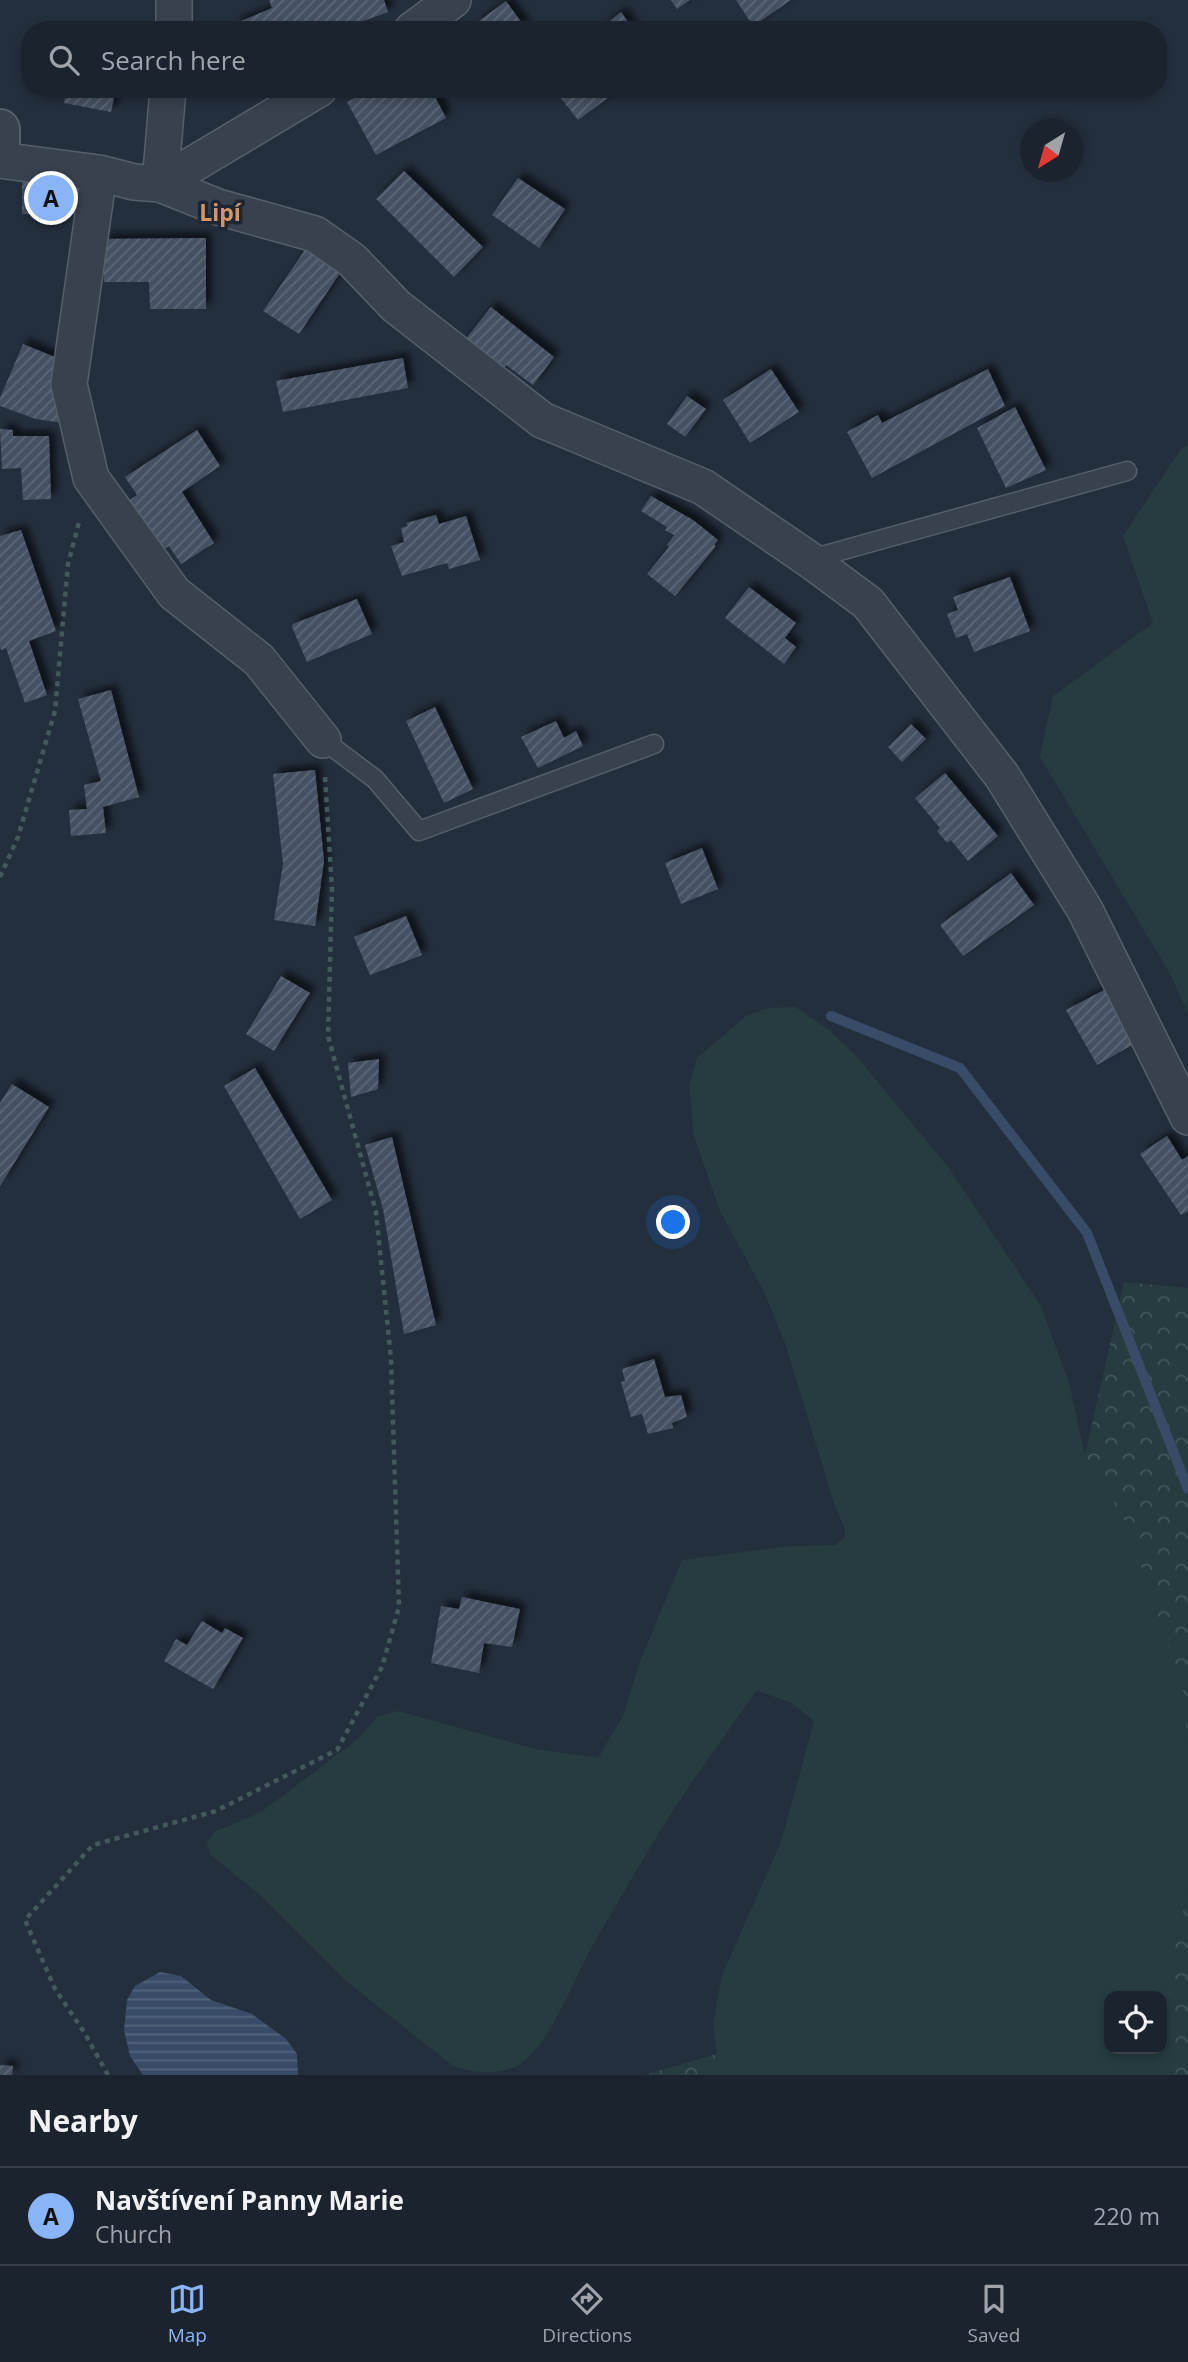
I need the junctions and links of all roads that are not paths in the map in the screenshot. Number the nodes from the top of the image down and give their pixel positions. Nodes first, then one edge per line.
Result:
1 (174, 0) edge
2 (453, 0) edge
3 (174, 21) edge
4 (424, 21) edge
5 (168, 98) edge
6 (304, 98) edge
7 (0, 129) edge
8 (0, 142) edge
9 (0, 160) edge
10 (99, 173) junction
11 (160, 184) junction
12 (1127, 471) dead end
13 (810, 560) junction
14 (323, 740) joint
15 (654, 744) dead end
16 (1188, 1117) edge

1 - 3 street
2 - 4 street
5 - 11 street
6 - 11 street
7 - 8 street
9 - 10 street
10 - 11 street
10 - 14 street
11 - 13 street
12 - 13 lane
13 - 16 street
14 - 15 lane

